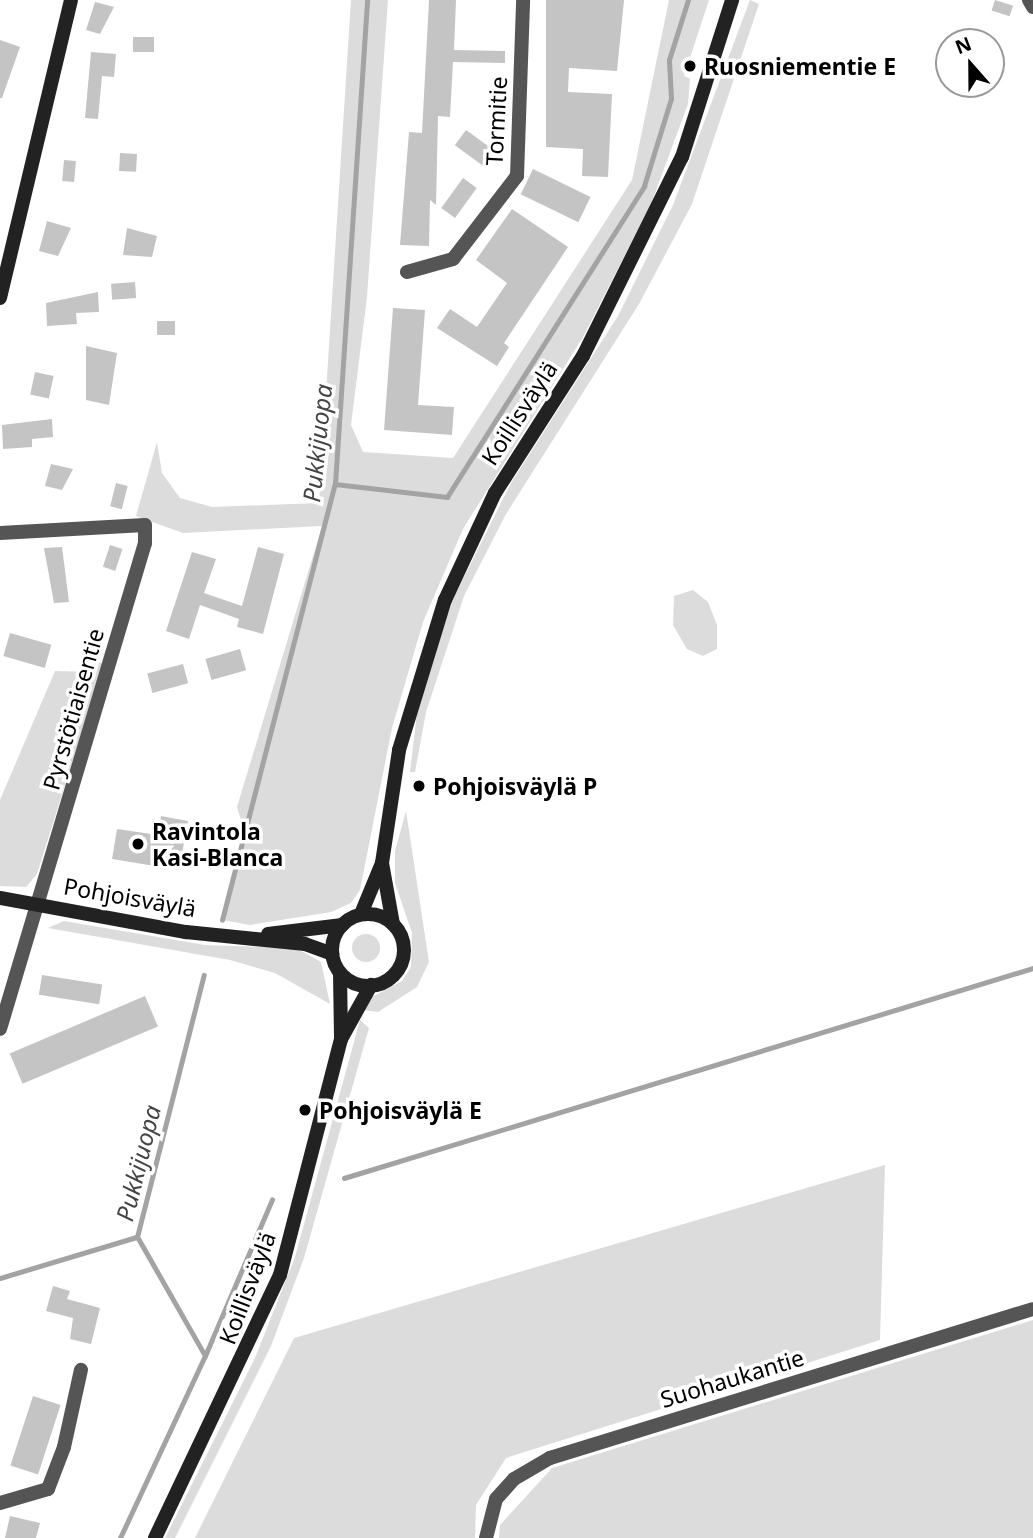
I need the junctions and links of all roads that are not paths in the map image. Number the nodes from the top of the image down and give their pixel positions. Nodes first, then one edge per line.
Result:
1 (71, 0) edge
2 (523, 0) edge
3 (732, 0) edge
4 (1030, 0) edge
5 (1033, 7) edge
6 (6, 245) edge
7 (407, 272) dead end
8 (0, 298) edge
9 (0, 533) edge
10 (382, 863) junction
11 (0, 898) edge
12 (39, 904) junction
13 (361, 914) junction
14 (393, 924) junction
15 (342, 925) junction
16 (253, 937) junction
17 (332, 954) junction
18 (340, 973) junction
19 (371, 985) junction
20 (0, 1029) edge
21 (341, 1039) junction
22 (1033, 1309) edge
23 (81, 1370) dead end
24 (0, 1503) edge
25 (155, 1538) edge
26 (486, 1538) edge

1 - 6 street
2 - 7 street, Tormitie
3 - 10 street, Koillisväylä
4 - 5 street
6 - 8 street
9 - 12 street, Pyrstötiaisentie
10 - 13 street, Koillisväylä
10 - 14 street, Koillisväylä
11 - 12 street, Pohjoisväylä
12 - 16 street, Pohjoisväylä
12 - 20 street, Pyrstötiaisentie
13 - 14 street
13 - 15 street
14 - 19 street
15 - 16 street, Pohjoisväylä
15 - 17 street
16 - 17 street, Pohjoisväylä
17 - 18 street
18 - 19 street
18 - 21 street, Koillisväylä
19 - 21 street, Koillisväylä
21 - 25 street, Koillisväylä
22 - 26 street, Suohaukantie
23 - 24 street

